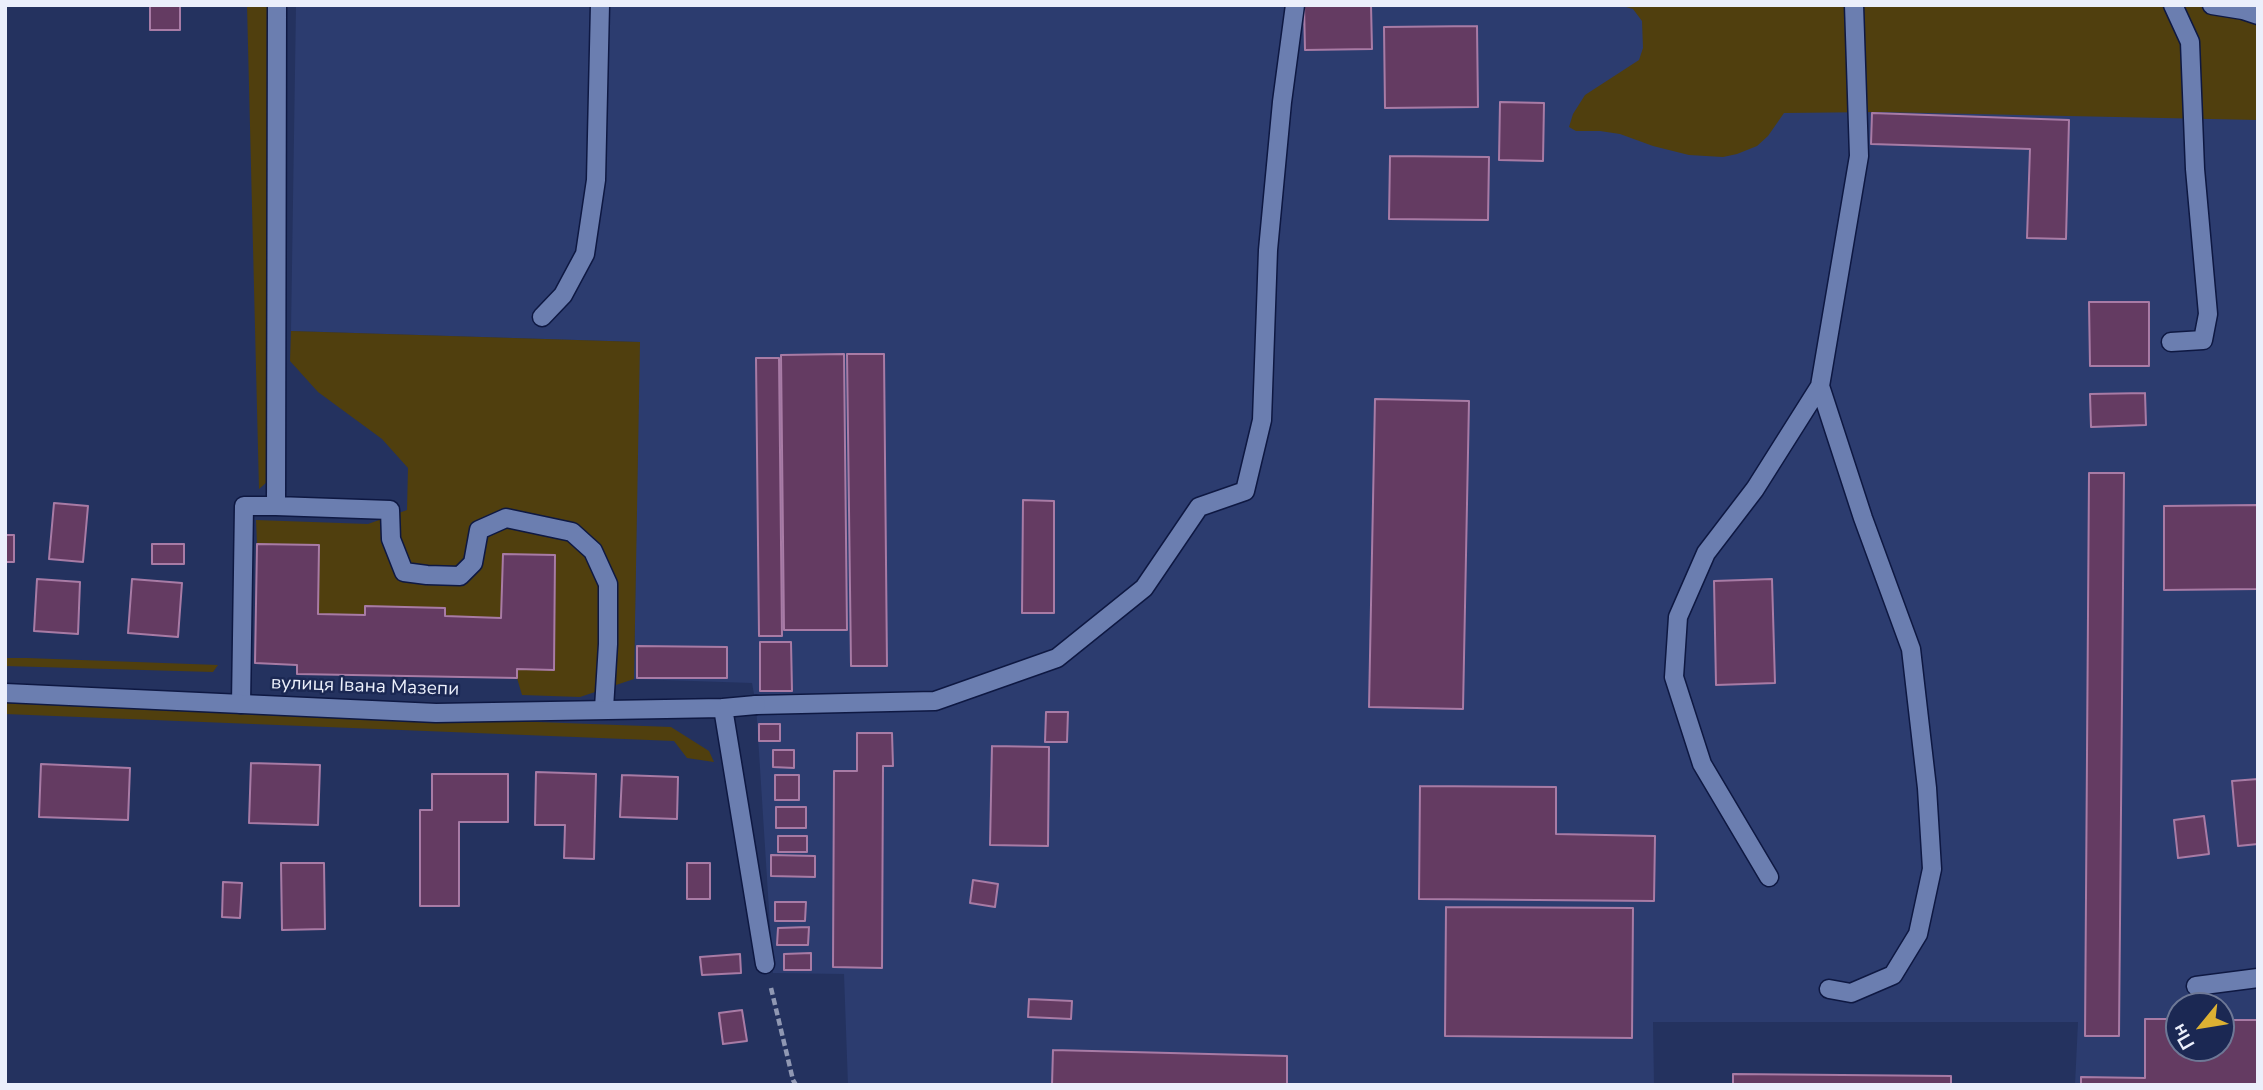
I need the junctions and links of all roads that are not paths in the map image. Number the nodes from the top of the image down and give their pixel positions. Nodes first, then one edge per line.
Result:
1 (277, 5) edge
2 (600, 5) edge
3 (1295, 5) edge
4 (1854, 5) edge
5 (2173, 5) edge
6 (2212, 5) edge
7 (2258, 15) edge
8 (542, 317) dead end
9 (2171, 342) dead end
10 (1820, 386) junction
11 (276, 506) junction
12 (5, 693) edge
13 (241, 704) junction
14 (604, 708) junction
15 (723, 708) junction
16 (1769, 877) dead end
17 (765, 964) road end
18 (2258, 978) edge
19 (2196, 986) dead end
20 (1829, 989) dead end

1 - 11 street
2 - 8 street
3 - 15 street, вулиця Івана Мазепи
4 - 10 street
5 - 9 street
6 - 7 street
10 - 16 street
10 - 20 street
11 - 13 street
11 - 14 street
12 - 13 street, вулиця Івана Мазепи
13 - 14 street, вулиця Івана Мазепи
14 - 15 street, вулиця Івана Мазепи
15 - 17 street
18 - 19 street

